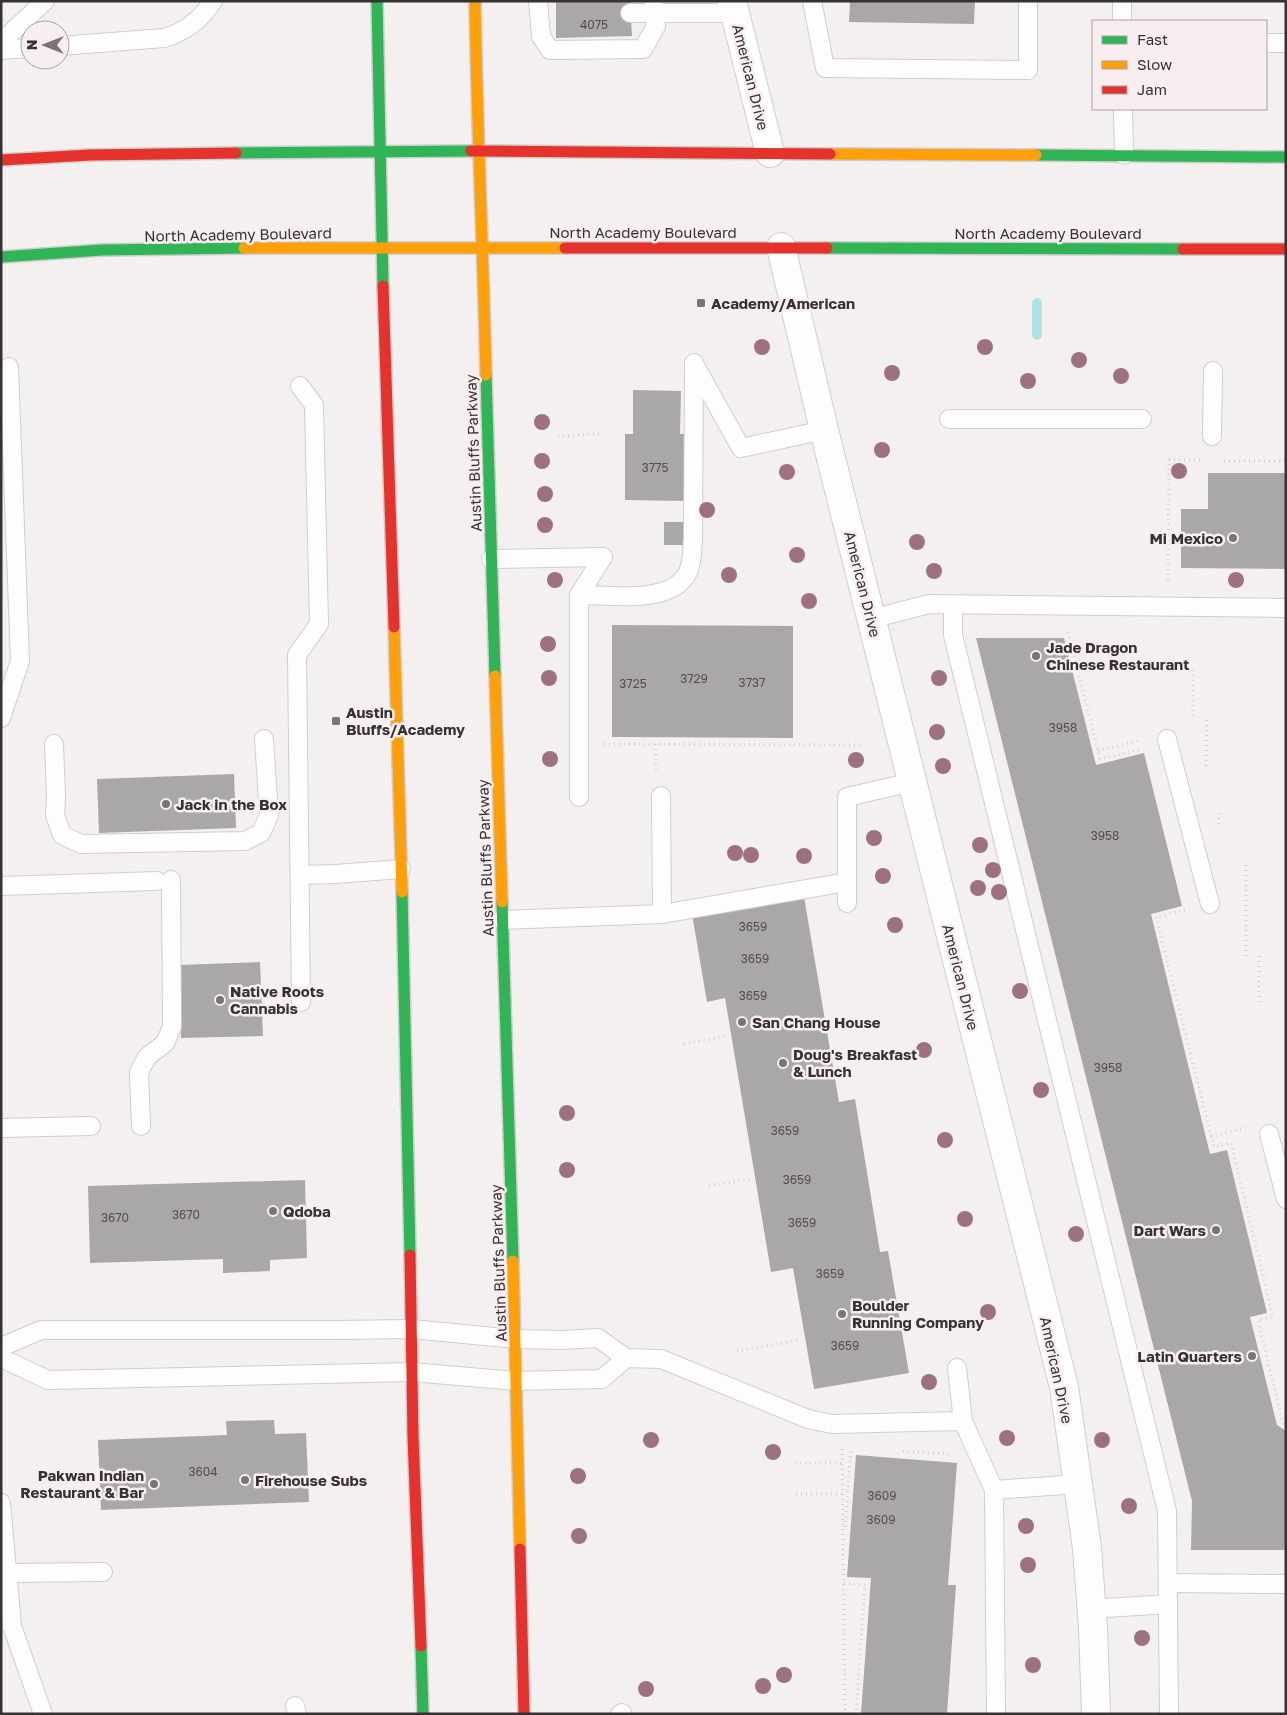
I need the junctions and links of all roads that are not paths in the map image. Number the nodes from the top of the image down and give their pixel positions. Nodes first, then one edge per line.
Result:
1 (45, 1) edge
2 (213, 1) edge
3 (377, 1) edge
4 (475, 1) edge
5 (812, 1) edge
6 (1028, 1) edge
7 (1122, 1) edge
8 (654, 7) edge
9 (734, 7) edge
10 (544, 8) edge
11 (630, 13) dead end
12 (1122, 20) edge
13 (1, 42) edge
14 (1267, 43) edge
15 (1286, 43) edge
16 (70, 45) edge
17 (20, 49) edge
18 (1, 50) edge
19 (1123, 110) edge
20 (478, 151) junction
21 (380, 153) junction
22 (770, 153) junction
23 (1124, 155) junction
24 (1286, 157) edge
25 (1, 160) edge
26 (483, 247) junction
27 (782, 247) junction
28 (382, 248) junction
29 (1286, 249) edge
30 (1, 257) edge
31 (9, 367) dead end
32 (1213, 371) dead end
33 (300, 386) dead end
34 (950, 418) dead end
35 (1142, 419) dead end
36 (824, 430) junction
37 (1212, 436) dead end
38 (491, 559) junction
39 (579, 595) junction
40 (953, 605) junction
41 (1286, 608) edge
42 (871, 619) junction
43 (1, 718) edge
44 (1167, 739) dead end
45 (264, 740) dead end
46 (54, 744) dead end
47 (912, 782) junction
48 (661, 796) dead end
49 (579, 797) dead end
50 (401, 869) junction
51 (300, 875) junction
52 (846, 882) junction
53 (1, 886) edge
54 (847, 903) dead end
55 (1210, 904) dead end
56 (662, 914) junction
57 (502, 920) junction
58 (301, 1002) dead end
59 (91, 1126) dead end
60 (141, 1126) dead end
61 (1, 1128) edge
62 (1269, 1134) dead end
63 (1286, 1200) edge
64 (412, 1329) junction
65 (515, 1339) junction
66 (1, 1347) edge
67 (1, 1358) edge
68 (626, 1358) junction
69 (957, 1368) dead end
70 (412, 1372) junction
71 (516, 1381) junction
72 (963, 1421) junction
73 (1078, 1484) junction
74 (994, 1490) junction
75 (1, 1503) edge
76 (103, 1572) dead end
77 (7, 1573) junction
78 (1168, 1583) junction
79 (1286, 1584) edge
80 (1168, 1604) junction
81 (1091, 1609) junction
82 (43, 1714) edge
83 (423, 1714) edge
84 (524, 1714) edge
85 (996, 1714) edge
86 (1096, 1714) edge
87 (1169, 1714) edge

1 - 13 lane
2 - 16 lane
3 - 21 main road
4 - 20 main road, Austin Bluffs Parkway
5 - 6 lane
7 - 12 lane
8 - 9 lane
8 - 10 lane
8 - 11 lane
9 - 22 street, American Drive
14 - 15 lane
17 - 18 lane
19 - 23 lane
20 - 21 main road
20 - 22 main road
20 - 26 main road, Austin Bluffs Parkway
21 - 25 main road
21 - 28 main road
22 - 23 main road
23 - 24 main road
26 - 27 main road, North Academy Boulevard
26 - 28 main road, North Academy Boulevard
26 - 38 main road, Austin Bluffs Parkway
27 - 29 main road, North Academy Boulevard
27 - 36 street, American Drive
28 - 30 main road, North Academy Boulevard
28 - 50 main road
31 - 43 lane
32 - 37 lane
33 - 51 lane
34 - 35 lane
36 - 39 lane
36 - 42 street, American Drive
38 - 39 lane
38 - 57 main road, Austin Bluffs Parkway
39 - 49 lane
40 - 41 lane
40 - 42 lane
40 - 78 lane
42 - 47 street, American Drive
44 - 55 lane
45 - 46 lane
47 - 52 lane
47 - 73 street, American Drive
48 - 56 lane
50 - 51 lane
50 - 64 main road
51 - 58 lane
52 - 54 lane
52 - 56 lane
53 - 60 lane
56 - 57 lane
57 - 65 main road, Austin Bluffs Parkway
59 - 61 lane
62 - 63 lane
64 - 65 lane
64 - 66 lane
64 - 70 main road
65 - 68 lane
65 - 71 main road, Austin Bluffs Parkway
67 - 70 lane
68 - 71 lane
68 - 72 lane
69 - 72 lane
70 - 71 lane
70 - 83 main road
71 - 84 main road, Austin Bluffs Parkway
72 - 74 lane
73 - 74 lane
73 - 81 street, American Drive
74 - 85 lane
75 - 77 lane
76 - 77 lane
77 - 82 lane
78 - 79 lane
78 - 80 lane
80 - 81 lane
80 - 87 lane
81 - 86 street, American Drive

